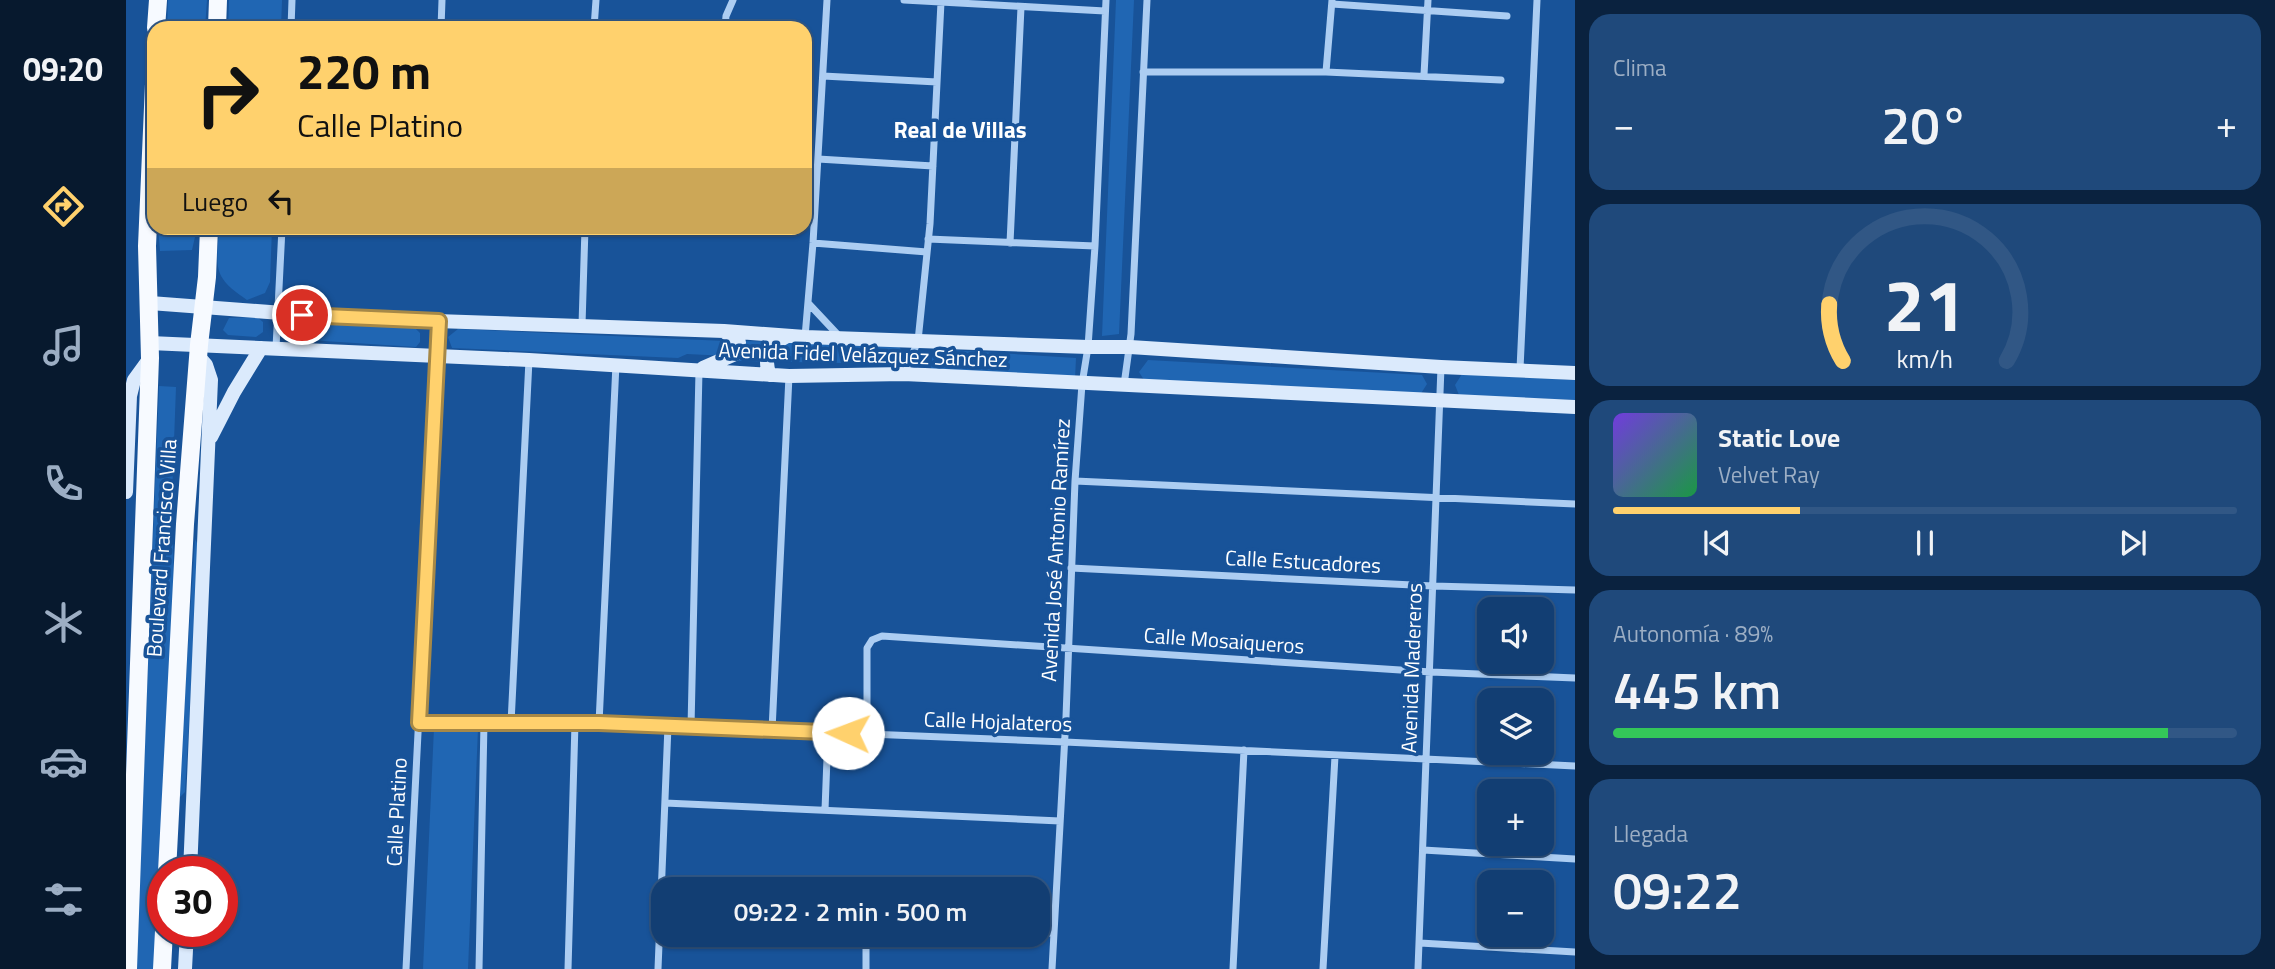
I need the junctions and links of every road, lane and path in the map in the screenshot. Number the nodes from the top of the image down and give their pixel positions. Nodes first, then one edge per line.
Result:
1 (158, 0) edge
2 (218, 0) edge
3 (292, 0) edge
4 (442, 0) edge
5 (596, 0) edge
6 (733, 0) edge
7 (827, 0) edge
8 (904, 0) edge
9 (1106, 0) edge
10 (1147, 0) edge
11 (1428, 0) edge
12 (1537, 0) edge
13 (941, 2) junction
14 (1332, 2) edge
15 (1021, 7) junction
16 (1105, 12) junction
17 (1428, 12) junction
18 (1507, 16) dead end
19 (156, 21) edge
20 (217, 21) edge
21 (291, 21) edge
22 (441, 21) edge
23 (594, 21) edge
24 (726, 21) edge
25 (1143, 72) junction
26 (1326, 72) junction
27 (1424, 75) junction
28 (823, 76) junction
29 (1501, 80) dead end
30 (937, 82) junction
31 (818, 159) junction
32 (933, 166) junction
33 (147, 235) edge
34 (209, 235) edge
35 (282, 235) edge
36 (585, 235) edge
37 (928, 239) junction
38 (813, 243) junction
39 (1010, 243) junction
40 (1096, 246) junction
41 (927, 252) junction
42 (150, 303) junction
43 (808, 304) junction
44 (203, 306) junction
45 (279, 314) junction
46 (439, 321) junction
47 (582, 325) junction
48 (724, 331) junction
49 (787, 336) junction
50 (805, 337) junction
51 (840, 337) junction
52 (918, 341) junction
53 (1088, 347) junction
54 (1129, 347) junction
55 (269, 348) junction
56 (150, 351) junction
57 (199, 351) junction
58 (436, 355) junction
59 (529, 360) junction
60 (617, 365) junction
61 (1441, 368) junction
62 (1520, 369) junction
63 (699, 371) junction
64 (1575, 373) edge
65 (904, 374) junction
66 (770, 375) junction
67 (789, 376) junction
68 (1082, 383) junction
69 (1124, 386) junction
70 (1440, 400) junction
71 (1575, 407) edge
72 (209, 442) junction
73 (1075, 481) junction
74 (126, 492) edge
75 (1436, 497) junction
76 (1575, 504) edge
77 (1071, 568) junction
78 (1433, 586) junction
79 (1575, 590) edge
80 (1068, 649) junction
81 (1431, 673) junction
82 (1575, 678) edge
83 (419, 723) junction
84 (484, 723) junction
85 (511, 723) junction
86 (575, 723) junction
87 (599, 723) junction
88 (668, 726) junction
89 (691, 727) junction
90 (772, 730) junction
91 (828, 732) junction
92 (867, 734) junction
93 (1065, 742) junction
94 (1244, 750) junction
95 (1335, 755) junction
96 (1426, 758) junction
97 (1575, 766) edge
98 (665, 803) junction
99 (825, 810) junction
100 (1060, 821) junction
101 (169, 829) junction
102 (192, 830) junction
103 (1423, 850) junction
104 (168, 856) edge
105 (191, 856) edge
106 (1575, 859) edge
107 (663, 877) edge
108 (1050, 933) edge
109 (1054, 933) junction
110 (1420, 943) junction
111 (163, 947) edge
112 (186, 947) edge
113 (660, 947) edge
114 (866, 947) edge
115 (1575, 952) edge
116 (128, 969) edge
117 (162, 969) edge
118 (185, 969) edge
119 (406, 969) edge
120 (479, 969) edge
121 (568, 969) edge
122 (658, 969) edge
123 (866, 969) edge
124 (1052, 969) edge
125 (1233, 969) edge
126 (1323, 969) edge
127 (1418, 969) edge

1 - 19 main road
2 - 20 main road
3 - 21 street
4 - 22 street
5 - 23 street
6 - 24 street
7 - 28 street
8 - 13 street
9 - 16 street, Avenida José Antonio Ramírez
10 - 25 street
11 - 17 street
12 - 62 street
13 - 15 street
13 - 30 street
14 - 17 street
14 - 26 street
15 - 16 street
15 - 39 street
16 - 40 street, Avenida José Antonio Ramírez
17 - 18 street
17 - 27 street
25 - 26 street
25 - 54 street
26 - 27 street
27 - 29 street
28 - 30 street
28 - 31 street
30 - 32 street
31 - 32 street
31 - 38 street
32 - 37 street
33 - 42 main road, Boulevard Francisco Villa
34 - 44 main road, Boulevard Francisco Villa
35 - 45 street
36 - 47 street
37 - 39 street
37 - 41 street
38 - 41 street
38 - 43 street
39 - 40 street
40 - 53 street, Avenida José Antonio Ramírez
41 - 52 street
42 - 44 main road, Avenida Fidel Velázquez Sánchez
42 - 56 main road, Boulevard Francisco Villa
43 - 50 street
43 - 51 street
44 - 45 main road, Avenida Fidel Velázquez Sánchez
44 - 57 main road, Boulevard Francisco Villa
45 - 46 main road, Avenida Fidel Velázquez Sánchez
45 - 55 street
46 - 47 main road, Avenida Fidel Velázquez Sánchez
46 - 58 street, Calle Platino
47 - 48 main road, Avenida Fidel Velázquez Sánchez
48 - 49 main road, Avenida Fidel Velázquez Sánchez
48 - 63 main road
49 - 50 main road, Avenida Fidel Velázquez Sánchez
49 - 66 main road
50 - 51 main road, Avenida Fidel Velázquez Sánchez
51 - 52 main road, Avenida Fidel Velázquez Sánchez
52 - 53 main road, Avenida Fidel Velázquez Sánchez
52 - 65 street
53 - 54 main road, Avenida Fidel Velázquez Sánchez
53 - 68 street, Avenida José Antonio Ramírez
54 - 61 main road, Avenida Fidel Velázquez Sánchez
54 - 69 street
55 - 57 main road, Avenida Fidel Velázquez Sánchez
55 - 58 main road, Avenida Fidel Velázquez Sánchez
55 - 72 main road
56 - 57 main road, Avenida Fidel Velázquez Sánchez
56 - 74 main road, Boulevard Francisco Villa
56 - 116 main road, Boulevard Francisco Villa
57 - 72 main road
57 - 101 main road, Boulevard Francisco Villa
58 - 59 main road, Avenida Fidel Velázquez Sánchez
58 - 83 street, Calle Platino
59 - 60 main road, Avenida Fidel Velázquez Sánchez
59 - 85 street
60 - 63 main road, Avenida Fidel Velázquez Sánchez
60 - 87 street
61 - 62 main road, Avenida Fidel Velázquez Sánchez
61 - 70 street, Avenida Madereros
62 - 64 main road, Avenida Fidel Velázquez Sánchez
63 - 66 main road, Avenida Fidel Velázquez Sánchez
63 - 89 street
65 - 67 main road, Avenida Fidel Velázquez Sánchez
65 - 68 main road, Avenida Fidel Velázquez Sánchez
66 - 67 main road, Avenida Fidel Velázquez Sánchez
67 - 90 street
68 - 69 main road, Avenida Fidel Velázquez Sánchez
68 - 73 street, Avenida José Antonio Ramírez
69 - 70 main road, Avenida Fidel Velázquez Sánchez
70 - 71 main road, Avenida Fidel Velázquez Sánchez
70 - 75 street, Avenida Madereros
72 - 102 main road
73 - 75 street
73 - 77 street, Avenida José Antonio Ramírez
75 - 76 street
75 - 78 street, Avenida Madereros
77 - 78 street, Calle Estucadores
77 - 80 street, Avenida José Antonio Ramírez
78 - 79 street, Calle Estucadores
78 - 81 street, Avenida Madereros
80 - 81 street, Calle Mosaiqueros
80 - 92 street, Calle Mosaiqueros
80 - 93 street, Avenida José Antonio Ramírez
81 - 82 street, Calle Mosaiqueros
81 - 96 street, Avenida Madereros
83 - 84 street, Calle Hojalateros
83 - 119 street, Calle Platino
84 - 85 street, Calle Hojalateros
84 - 120 street
85 - 86 street, Calle Hojalateros
86 - 87 street, Calle Hojalateros
86 - 121 street
87 - 88 street, Calle Hojalateros
88 - 89 street, Calle Hojalateros
88 - 98 street
89 - 90 street, Calle Hojalateros
90 - 91 street, Calle Hojalateros
91 - 92 street, Calle Hojalateros
91 - 99 street
92 - 93 street, Calle Hojalateros
93 - 94 street, Calle Hojalateros
93 - 100 street, Avenida José Antonio Ramírez
94 - 95 street, Calle Hojalateros
94 - 125 street
95 - 96 street, Calle Hojalateros
95 - 126 street
96 - 97 street, Calle Hojalateros
96 - 103 street, Avenida Madereros
98 - 99 street
98 - 107 street
99 - 100 street
100 - 109 street, Avenida José Antonio Ramírez
101 - 102 main road
101 - 104 main road, Boulevard Francisco Villa
102 - 105 main road
103 - 106 street
103 - 110 street, Avenida Madereros
108 - 109 street
109 - 124 street, Avenida José Antonio Ramírez
110 - 115 street
110 - 127 street, Avenida Madereros
111 - 117 main road
112 - 118 main road
113 - 122 street
114 - 123 street

